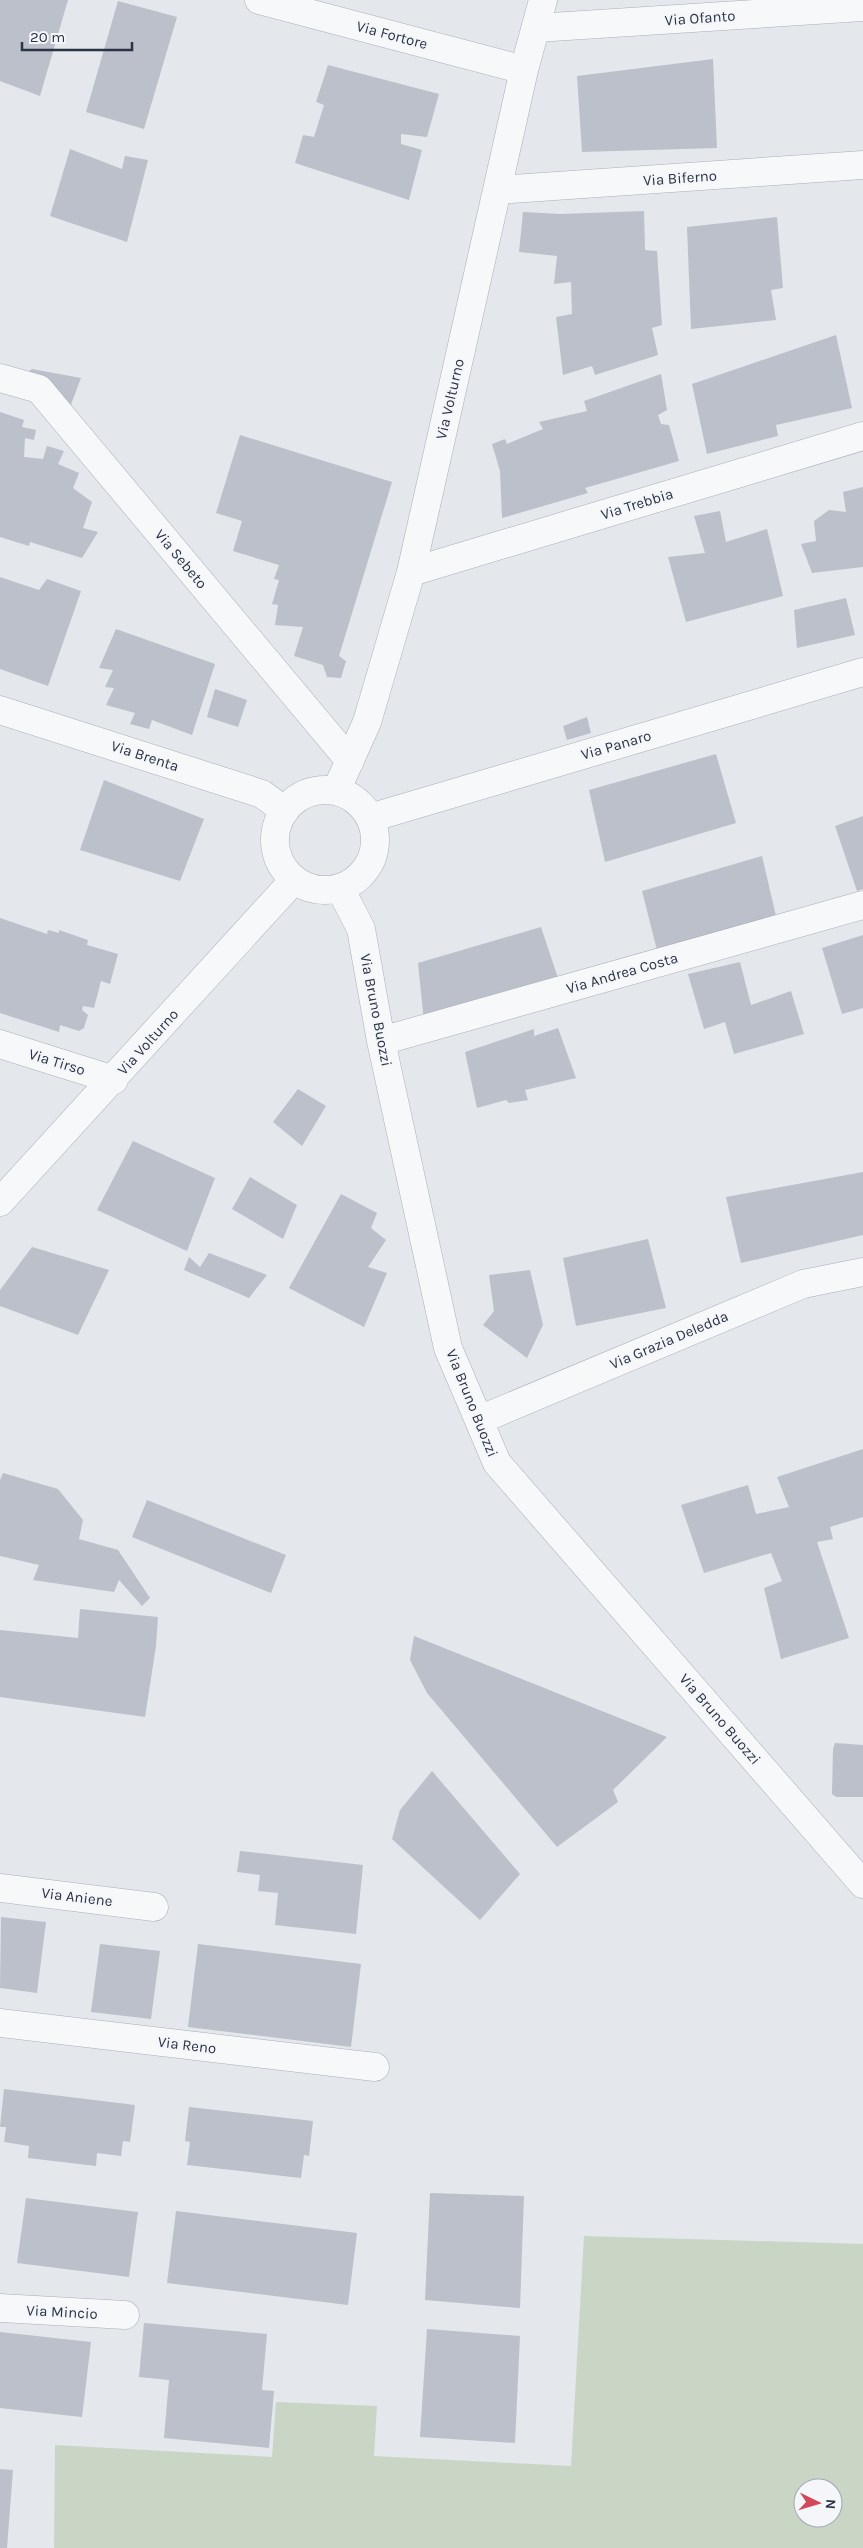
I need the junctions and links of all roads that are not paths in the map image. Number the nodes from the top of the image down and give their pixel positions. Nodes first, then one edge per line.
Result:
1 (260, 0) edge
2 (543, 0) edge
3 (863, 7) edge
4 (536, 28) junction
5 (524, 70) junction
6 (863, 165) edge
7 (498, 190) junction
8 (0, 378) edge
9 (863, 436) edge
10 (412, 572) junction
11 (863, 672) edge
12 (0, 710) edge
13 (350, 761) junction
14 (336, 791) junction
15 (285, 811) junction
16 (370, 818) junction
17 (294, 880) junction
18 (340, 888) junction
19 (863, 904) edge
20 (381, 1041) junction
21 (0, 1044) edge
22 (114, 1080) junction
23 (0, 1202) edge
24 (863, 1272) edge
25 (479, 1420) junction
26 (863, 1884) edge
27 (0, 1888) edge
28 (154, 1907) dead end
29 (0, 2023) edge
30 (375, 2067) dead end
31 (0, 2308) edge
32 (125, 2315) dead end

1 - 5 street, Via Fortore
2 - 4 street, Via Volturno
3 - 4 street, Via Ofanto
4 - 5 street, Via Volturno
5 - 7 street, Via Volturno
6 - 7 street, Via Biferno
7 - 10 street, Via Volturno
8 - 13 street, Via Sebeto
9 - 10 street, Via Trebbia
10 - 13 street, Via Volturno
11 - 16 street, Via Panaro
12 - 15 street, Via Brenta
13 - 14 street, Via Volturno
14 - 15 street
14 - 16 street
15 - 17 street
16 - 18 street
17 - 18 street
17 - 22 street, Via Volturno
18 - 20 street, Via Bruno Buozzi
19 - 20 street, Via Andrea Costa
20 - 25 street, Via Bruno Buozzi
21 - 22 street, Via Tirso
22 - 23 street, Via Volturno
24 - 25 street, Via Grazia Deledda
25 - 26 street, Via Bruno Buozzi
27 - 28 street, Via Aniene
29 - 30 street, Via Reno
31 - 32 street, Via Mincio

